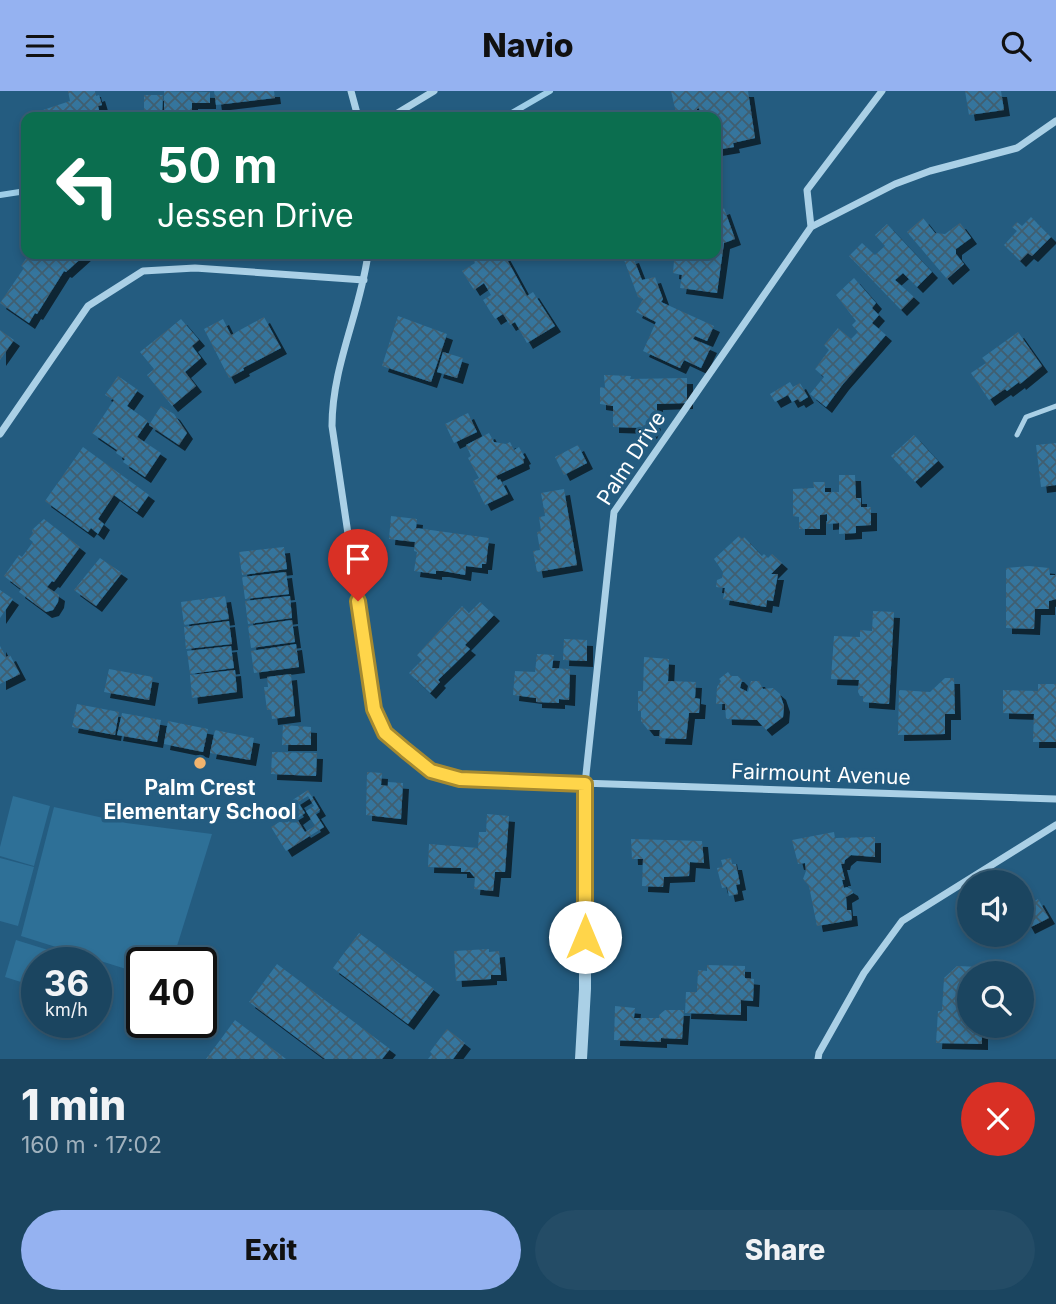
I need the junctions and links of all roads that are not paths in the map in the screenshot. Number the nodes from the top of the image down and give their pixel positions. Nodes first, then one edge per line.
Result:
1 (351, 91) edge
2 (434, 91) edge
3 (882, 91) edge
4 (357, 112) edge
5 (399, 112) edge
6 (1056, 121) edge
7 (811, 227) junction
8 (367, 259) edge
9 (364, 280) junction
10 (1056, 406) edge
11 (0, 434) edge
12 (1017, 435) dead end
13 (585, 784) junction
14 (1056, 799) edge
15 (1056, 825) edge
16 (581, 1059) edge
17 (818, 1059) edge

1 - 4 street
2 - 5 street
3 - 7 street
6 - 7 street, Palm Drive
7 - 13 street, Palm Drive
8 - 9 street, Fairmount Avenue
9 - 11 street
9 - 13 street, Fairmount Avenue
10 - 12 lane
13 - 14 street, Fairmount Avenue
13 - 16 street, Palm Drive
15 - 17 street

